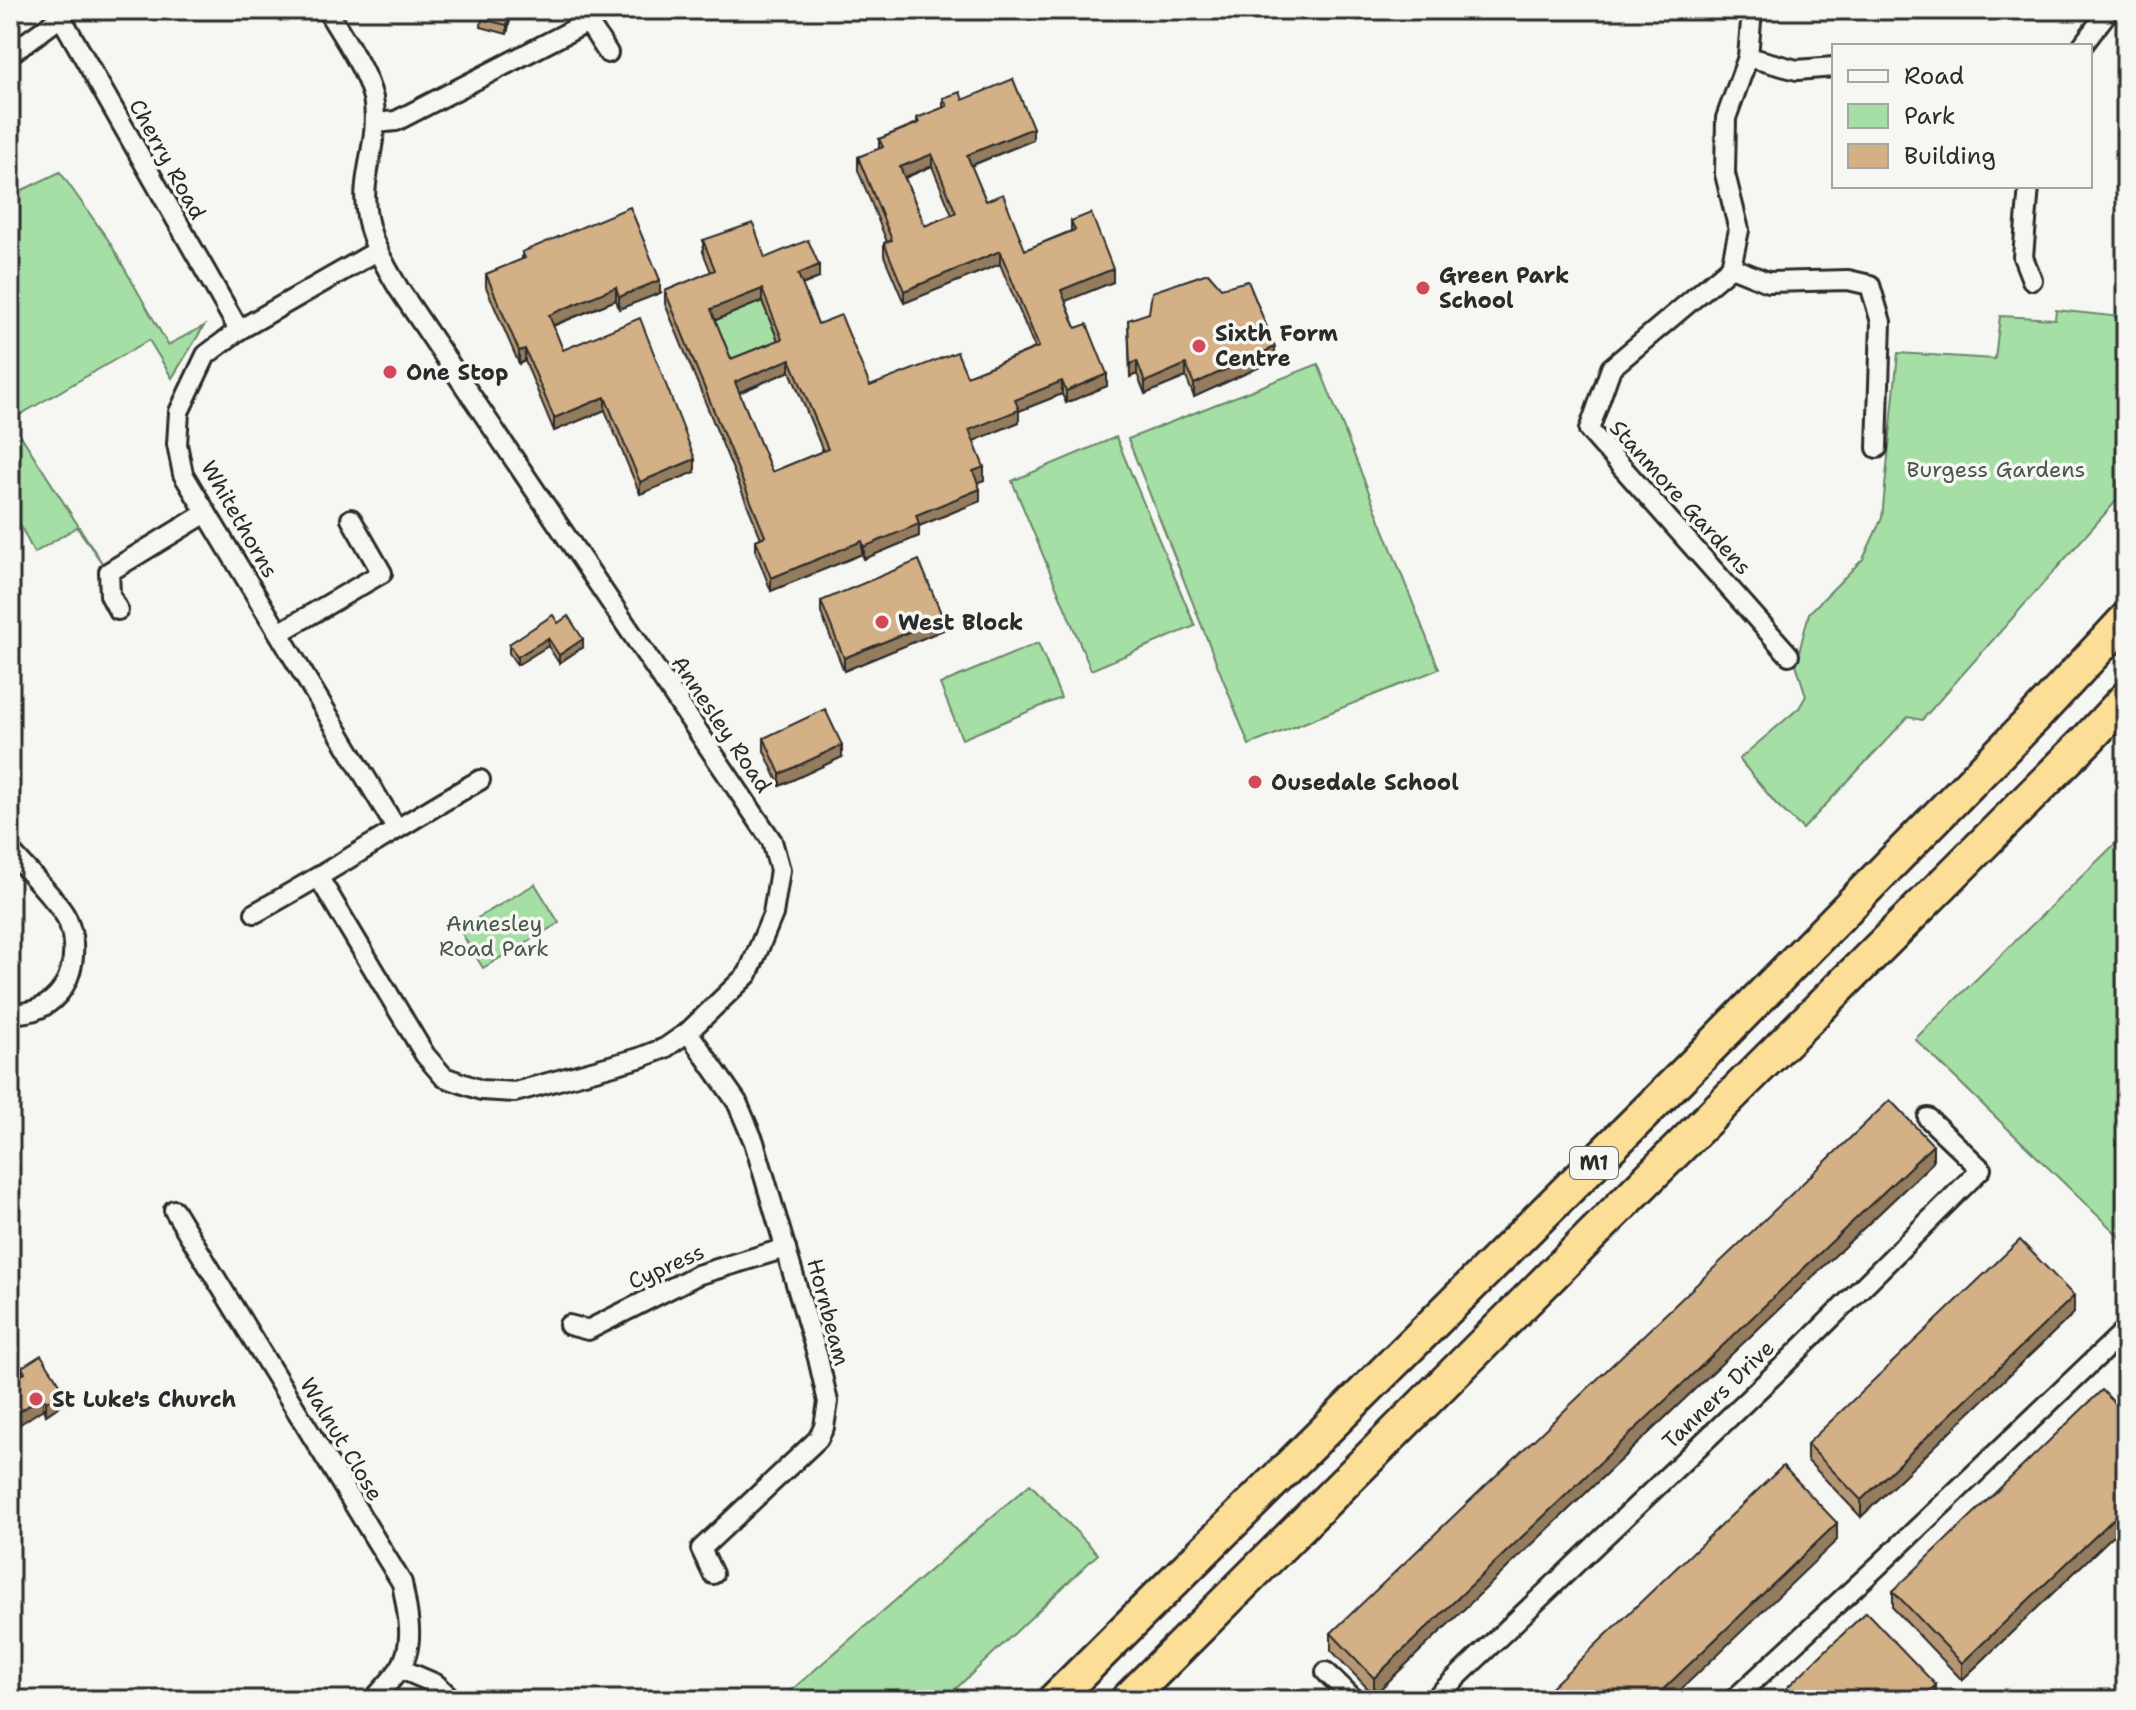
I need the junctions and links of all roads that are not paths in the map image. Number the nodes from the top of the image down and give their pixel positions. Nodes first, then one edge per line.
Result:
1 (327, 10) edge
2 (1752, 10) edge
3 (2109, 10) edge
4 (59, 13) edge
5 (590, 14) edge
6 (2084, 44) edge
7 (608, 53) dead end
8 (10, 54) edge
9 (1748, 57) junction
10 (1832, 67) edge
11 (376, 123) junction
12 (2029, 188) edge
13 (377, 251) junction
14 (1731, 267) junction
15 (2032, 280) dead end
16 (239, 330) junction
17 (1877, 448) dead end
18 (206, 513) junction
19 (351, 519) dead end
20 (118, 610) dead end
21 (2126, 619) edge
22 (279, 633) junction
23 (1789, 655) dead end
24 (2126, 698) edge
25 (480, 780) dead end
26 (396, 828) junction
27 (10, 851) edge
28 (319, 878) junction
29 (255, 913) dead end
30 (10, 1014) edge
31 (688, 1032) junction
32 (1928, 1118) dead end
33 (174, 1210) dead end
34 (786, 1248) junction
35 (569, 1325) dead end
36 (2125, 1333) edge
37 (713, 1574) dead end
38 (401, 1669) junction
39 (1326, 1672) dead end
40 (373, 1700) edge
41 (453, 1700) edge
42 (1054, 1700) edge
43 (1127, 1700) edge
44 (1355, 1700) edge
45 (1433, 1700) edge
46 (1733, 1700) edge

1 - 11 street, Annesley Road
2 - 9 street
3 - 6 street
4 - 8 street
4 - 16 street, Cherry Road
5 - 7 street
5 - 11 street
9 - 10 street
9 - 14 street
11 - 13 street, Annesley Road
12 - 15 street
13 - 16 street, Whitethorns
13 - 31 street, Annesley Road
14 - 17 street
14 - 23 street, Stanmore Gardens
16 - 18 street, Whitethorns
18 - 20 street
18 - 22 street, Whitethorns
19 - 22 street
21 - 42 highway, M1
22 - 26 street, Whitethorns
24 - 43 highway, M1
25 - 26 street
26 - 28 street
27 - 30 street
28 - 29 street
28 - 31 street, Annesley Road
31 - 34 street, Hornbeam
32 - 45 street, Tanners Drive
33 - 38 street, Walnut Close
34 - 35 street, Cypress
34 - 37 street, Hornbeam
36 - 46 street
38 - 40 street
38 - 41 street
39 - 44 street

